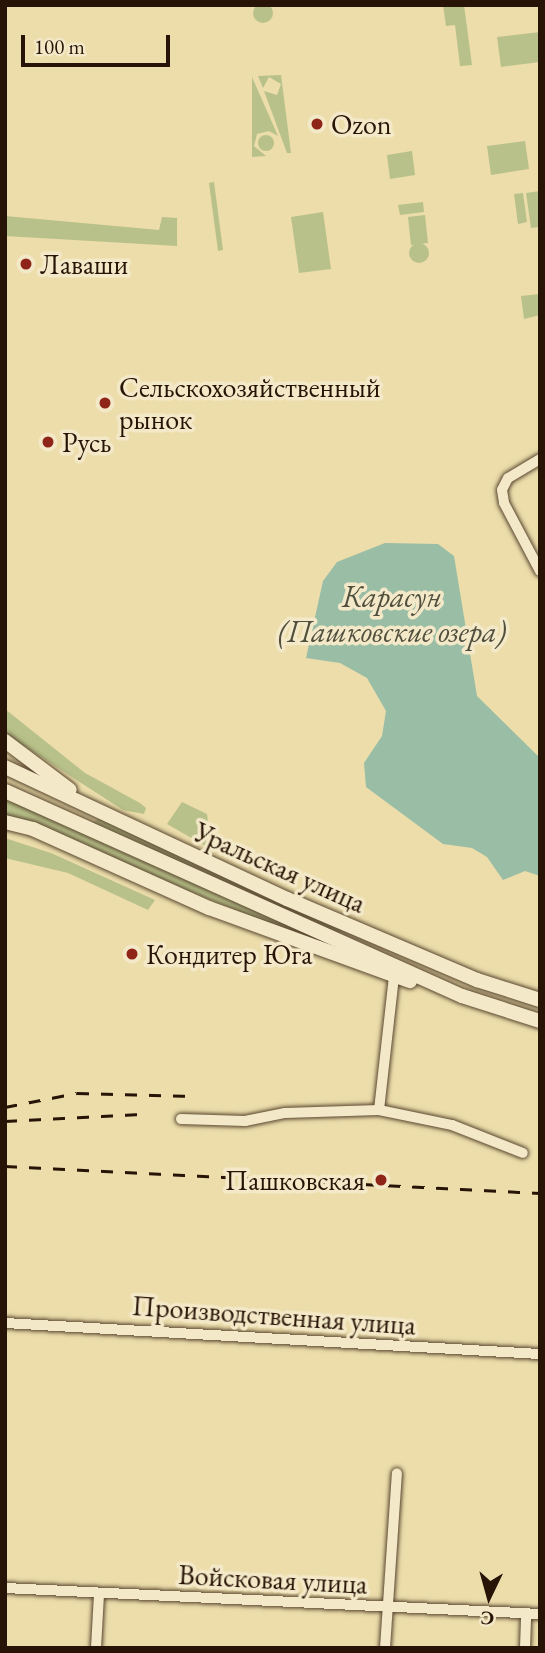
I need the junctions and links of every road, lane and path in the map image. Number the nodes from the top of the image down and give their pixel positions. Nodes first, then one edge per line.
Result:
1 (540, 459) edge
2 (540, 571) edge
3 (5, 741) edge
4 (5, 767) edge
5 (5, 791) edge
6 (94, 808) junction
7 (5, 822) edge
8 (82, 824) junction
9 (394, 977) junction
10 (462, 996) junction
11 (540, 1000) edge
12 (540, 1021) edge
13 (379, 1110) junction
14 (181, 1119) dead end
15 (523, 1153) dead end
16 (5, 1323) edge
17 (540, 1354) edge
18 (397, 1473) dead end
19 (5, 1588) edge
20 (99, 1594) junction
21 (387, 1607) junction
22 (526, 1614) junction
23 (540, 1614) edge
24 (96, 1648) edge
25 (385, 1648) edge
26 (525, 1648) edge

1 - 2 street
3 - 6 main road
4 - 6 main road, Уральская улица
5 - 8 main road, Уральская улица
6 - 8 main road
6 - 11 main road, Уральская улица
7 - 9 main road
8 - 10 main road, Уральская улица
9 - 10 main road
9 - 13 street
10 - 12 main road, Уральская улица
13 - 14 street
13 - 15 street
16 - 17 street, Производственная улица
18 - 21 street
19 - 20 street, Войсковая улица
20 - 21 street, Войсковая улица
20 - 24 street
21 - 22 street, Войсковая улица
21 - 25 street
22 - 23 street, Войсковая улица
22 - 26 street

